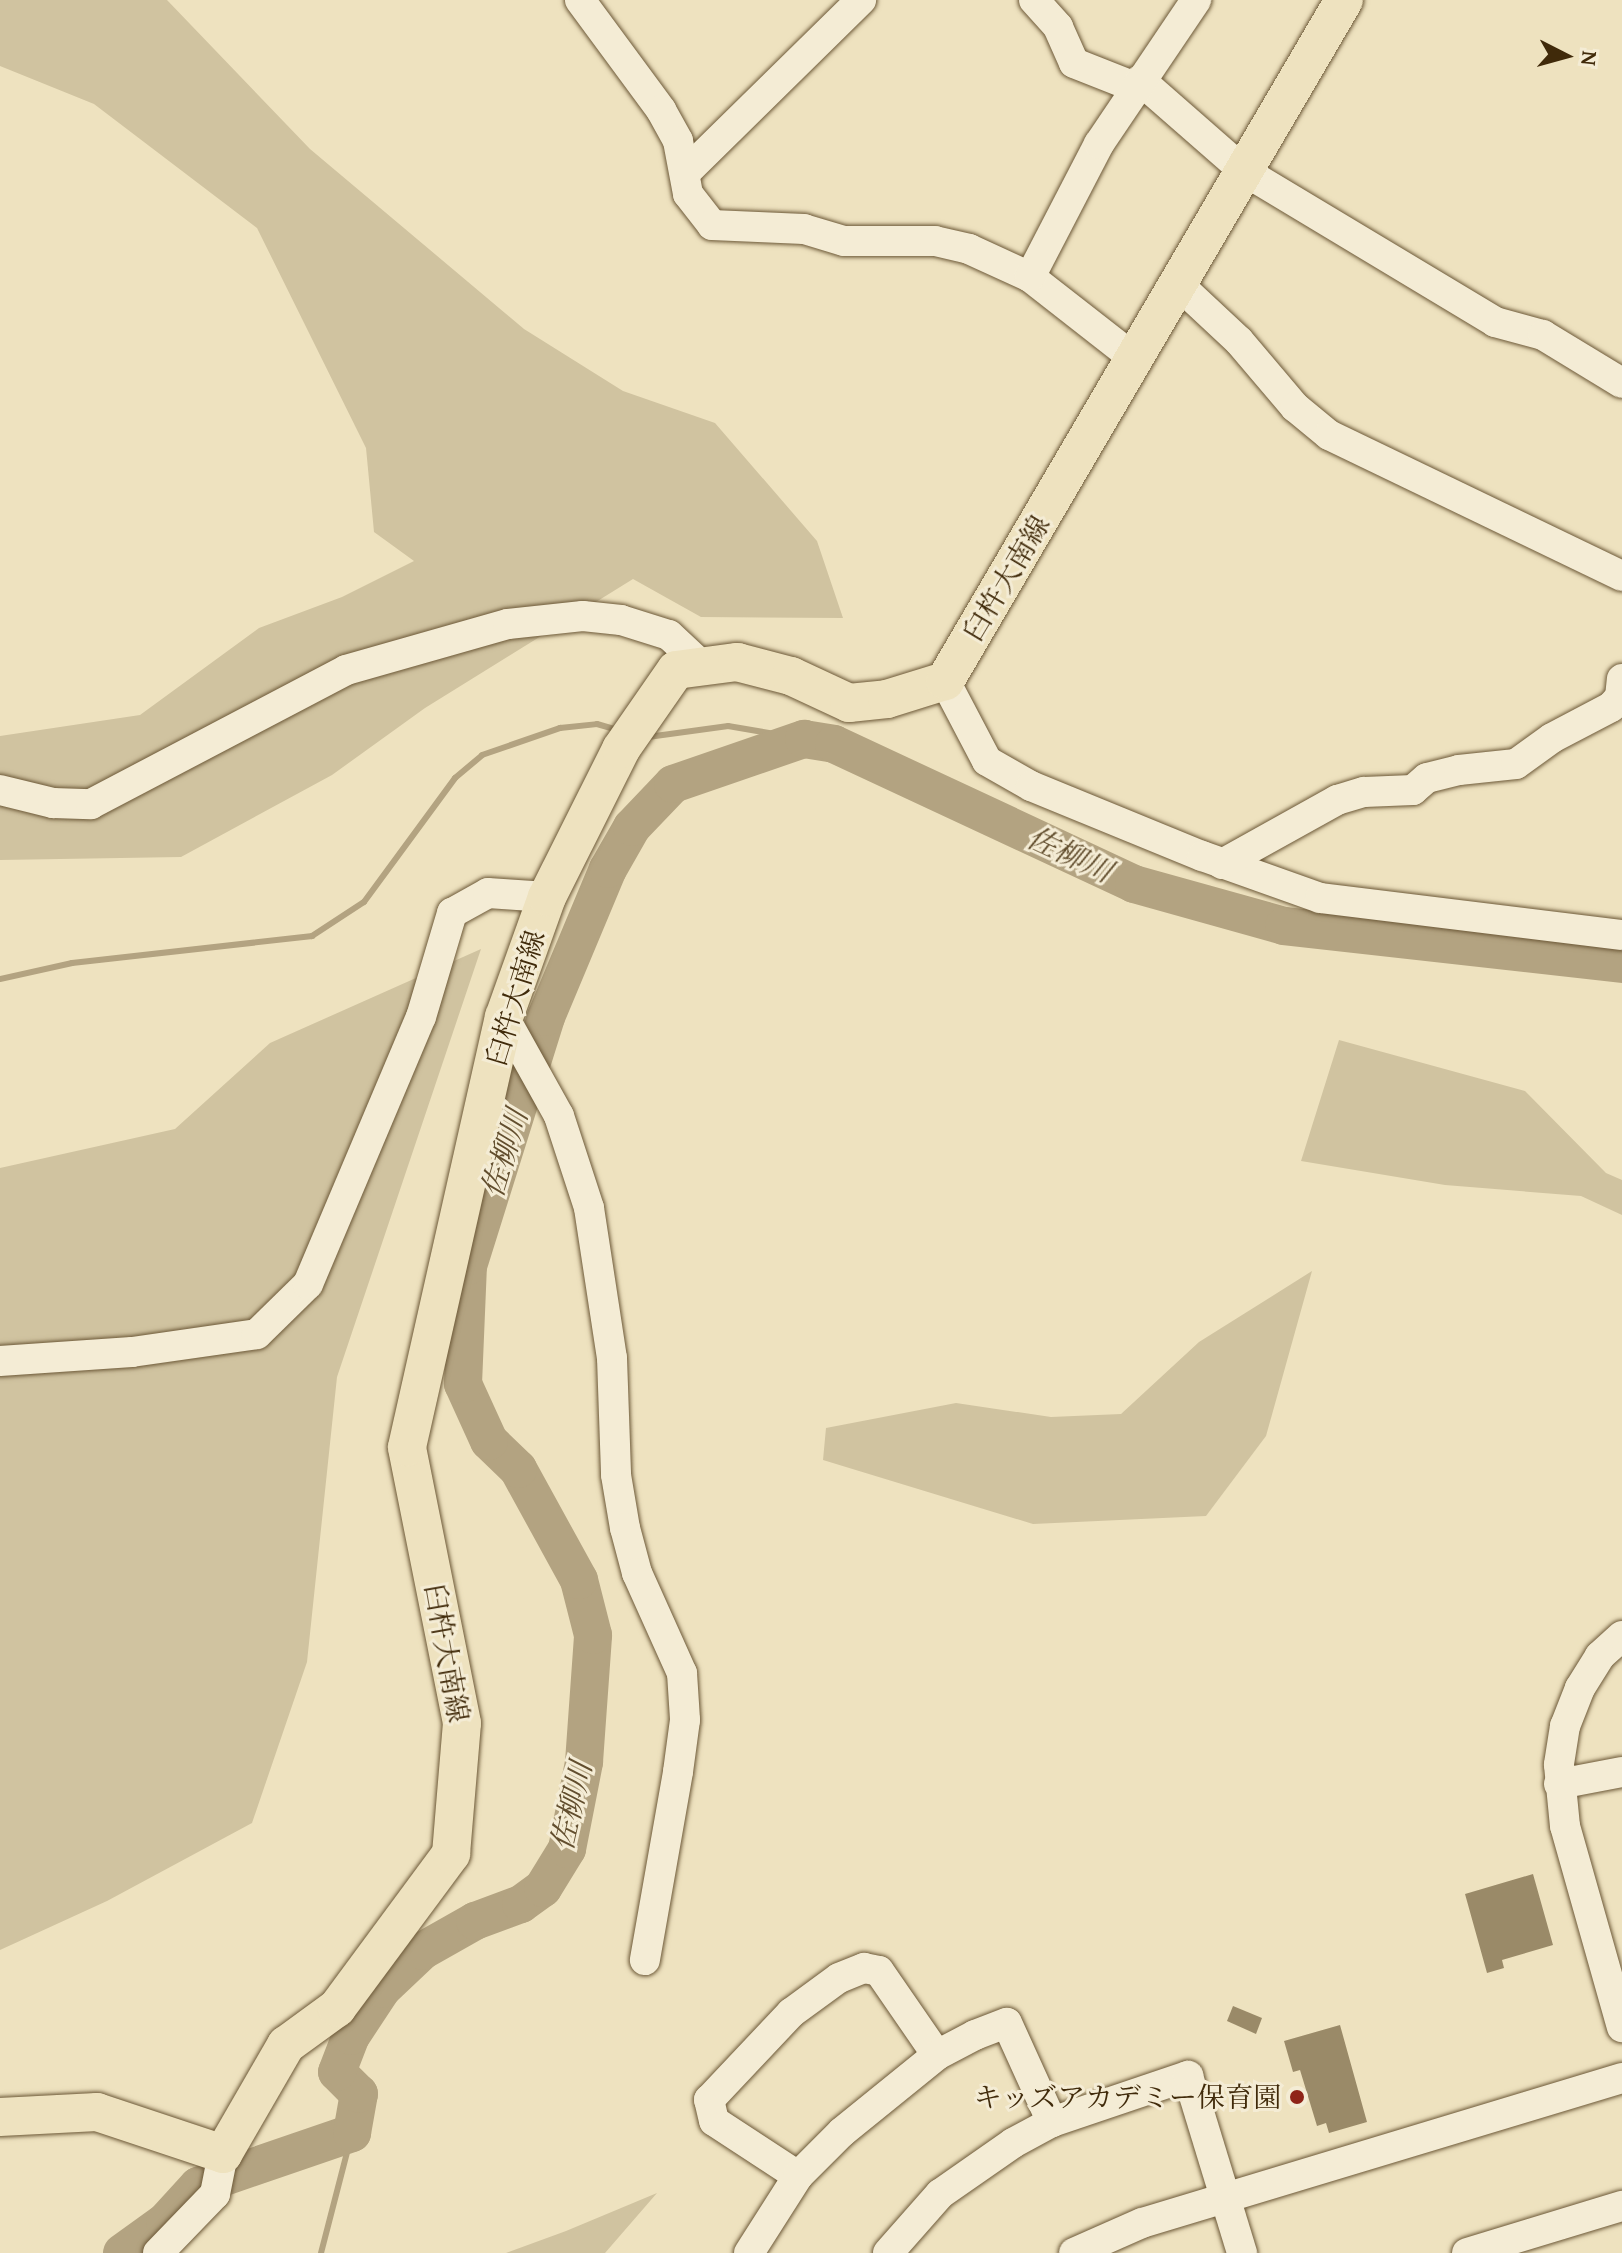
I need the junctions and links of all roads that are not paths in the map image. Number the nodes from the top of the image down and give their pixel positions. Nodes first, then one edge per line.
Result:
1 (580, 0) edge
2 (861, 0) edge
3 (1034, 0) edge
4 (1196, 0) edge
5 (1344, 0) edge
6 (1137, 83) junction
7 (1244, 171) junction
8 (685, 173) junction
9 (1030, 277) junction
10 (1179, 285) junction
11 (1135, 359) junction
12 (1622, 383) edge
13 (1622, 576) edge
14 (699, 663) junction
15 (1622, 679) edge
16 (945, 681) junction
17 (0, 790) edge
18 (1222, 864) junction
19 (547, 897) junction
20 (1622, 935) edge
21 (504, 1017) junction
22 (0, 1361) edge
23 (1622, 1636) edge
24 (1622, 1772) edge
25 (1559, 1784) junction
26 (645, 1960) dead end
27 (1614, 1974) edge
28 (1622, 2027) edge
29 (937, 2055) junction
30 (1622, 2078) edge
31 (0, 2117) edge
32 (1052, 2122) junction
33 (223, 2154) junction
34 (798, 2176) junction
35 (1225, 2198) junction
36 (1622, 2206) edge
37 (1558, 2240) edge
38 (158, 2253) edge
39 (749, 2253) edge
40 (888, 2253) edge
41 (1074, 2253) edge
42 (1242, 2253) edge
43 (1467, 2253) edge

1 - 8 street
2 - 8 street
3 - 6 street
4 - 6 street
5 - 7 main road, 臼杵大南線
6 - 7 street
6 - 9 street
7 - 10 main road, 臼杵大南線
7 - 12 street
8 - 9 street
9 - 11 street
10 - 11 main road, 臼杵大南線
10 - 13 street
11 - 16 main road, 臼杵大南線
14 - 16 main road
14 - 17 street
14 - 19 main road, 臼杵大南線
15 - 18 street
16 - 18 street
18 - 20 street
19 - 21 main road, 臼杵大南線
19 - 22 street
21 - 26 street
21 - 33 main road, 臼杵大南線
23 - 25 street
24 - 25 street
25 - 27 street
27 - 28 street
29 - 32 street
29 - 34 street
29 - 34 street
30 - 35 street
31 - 33 main road
32 - 35 street
32 - 40 street
33 - 38 street
34 - 39 street
35 - 41 street
35 - 42 street
36 - 37 street
37 - 43 street

